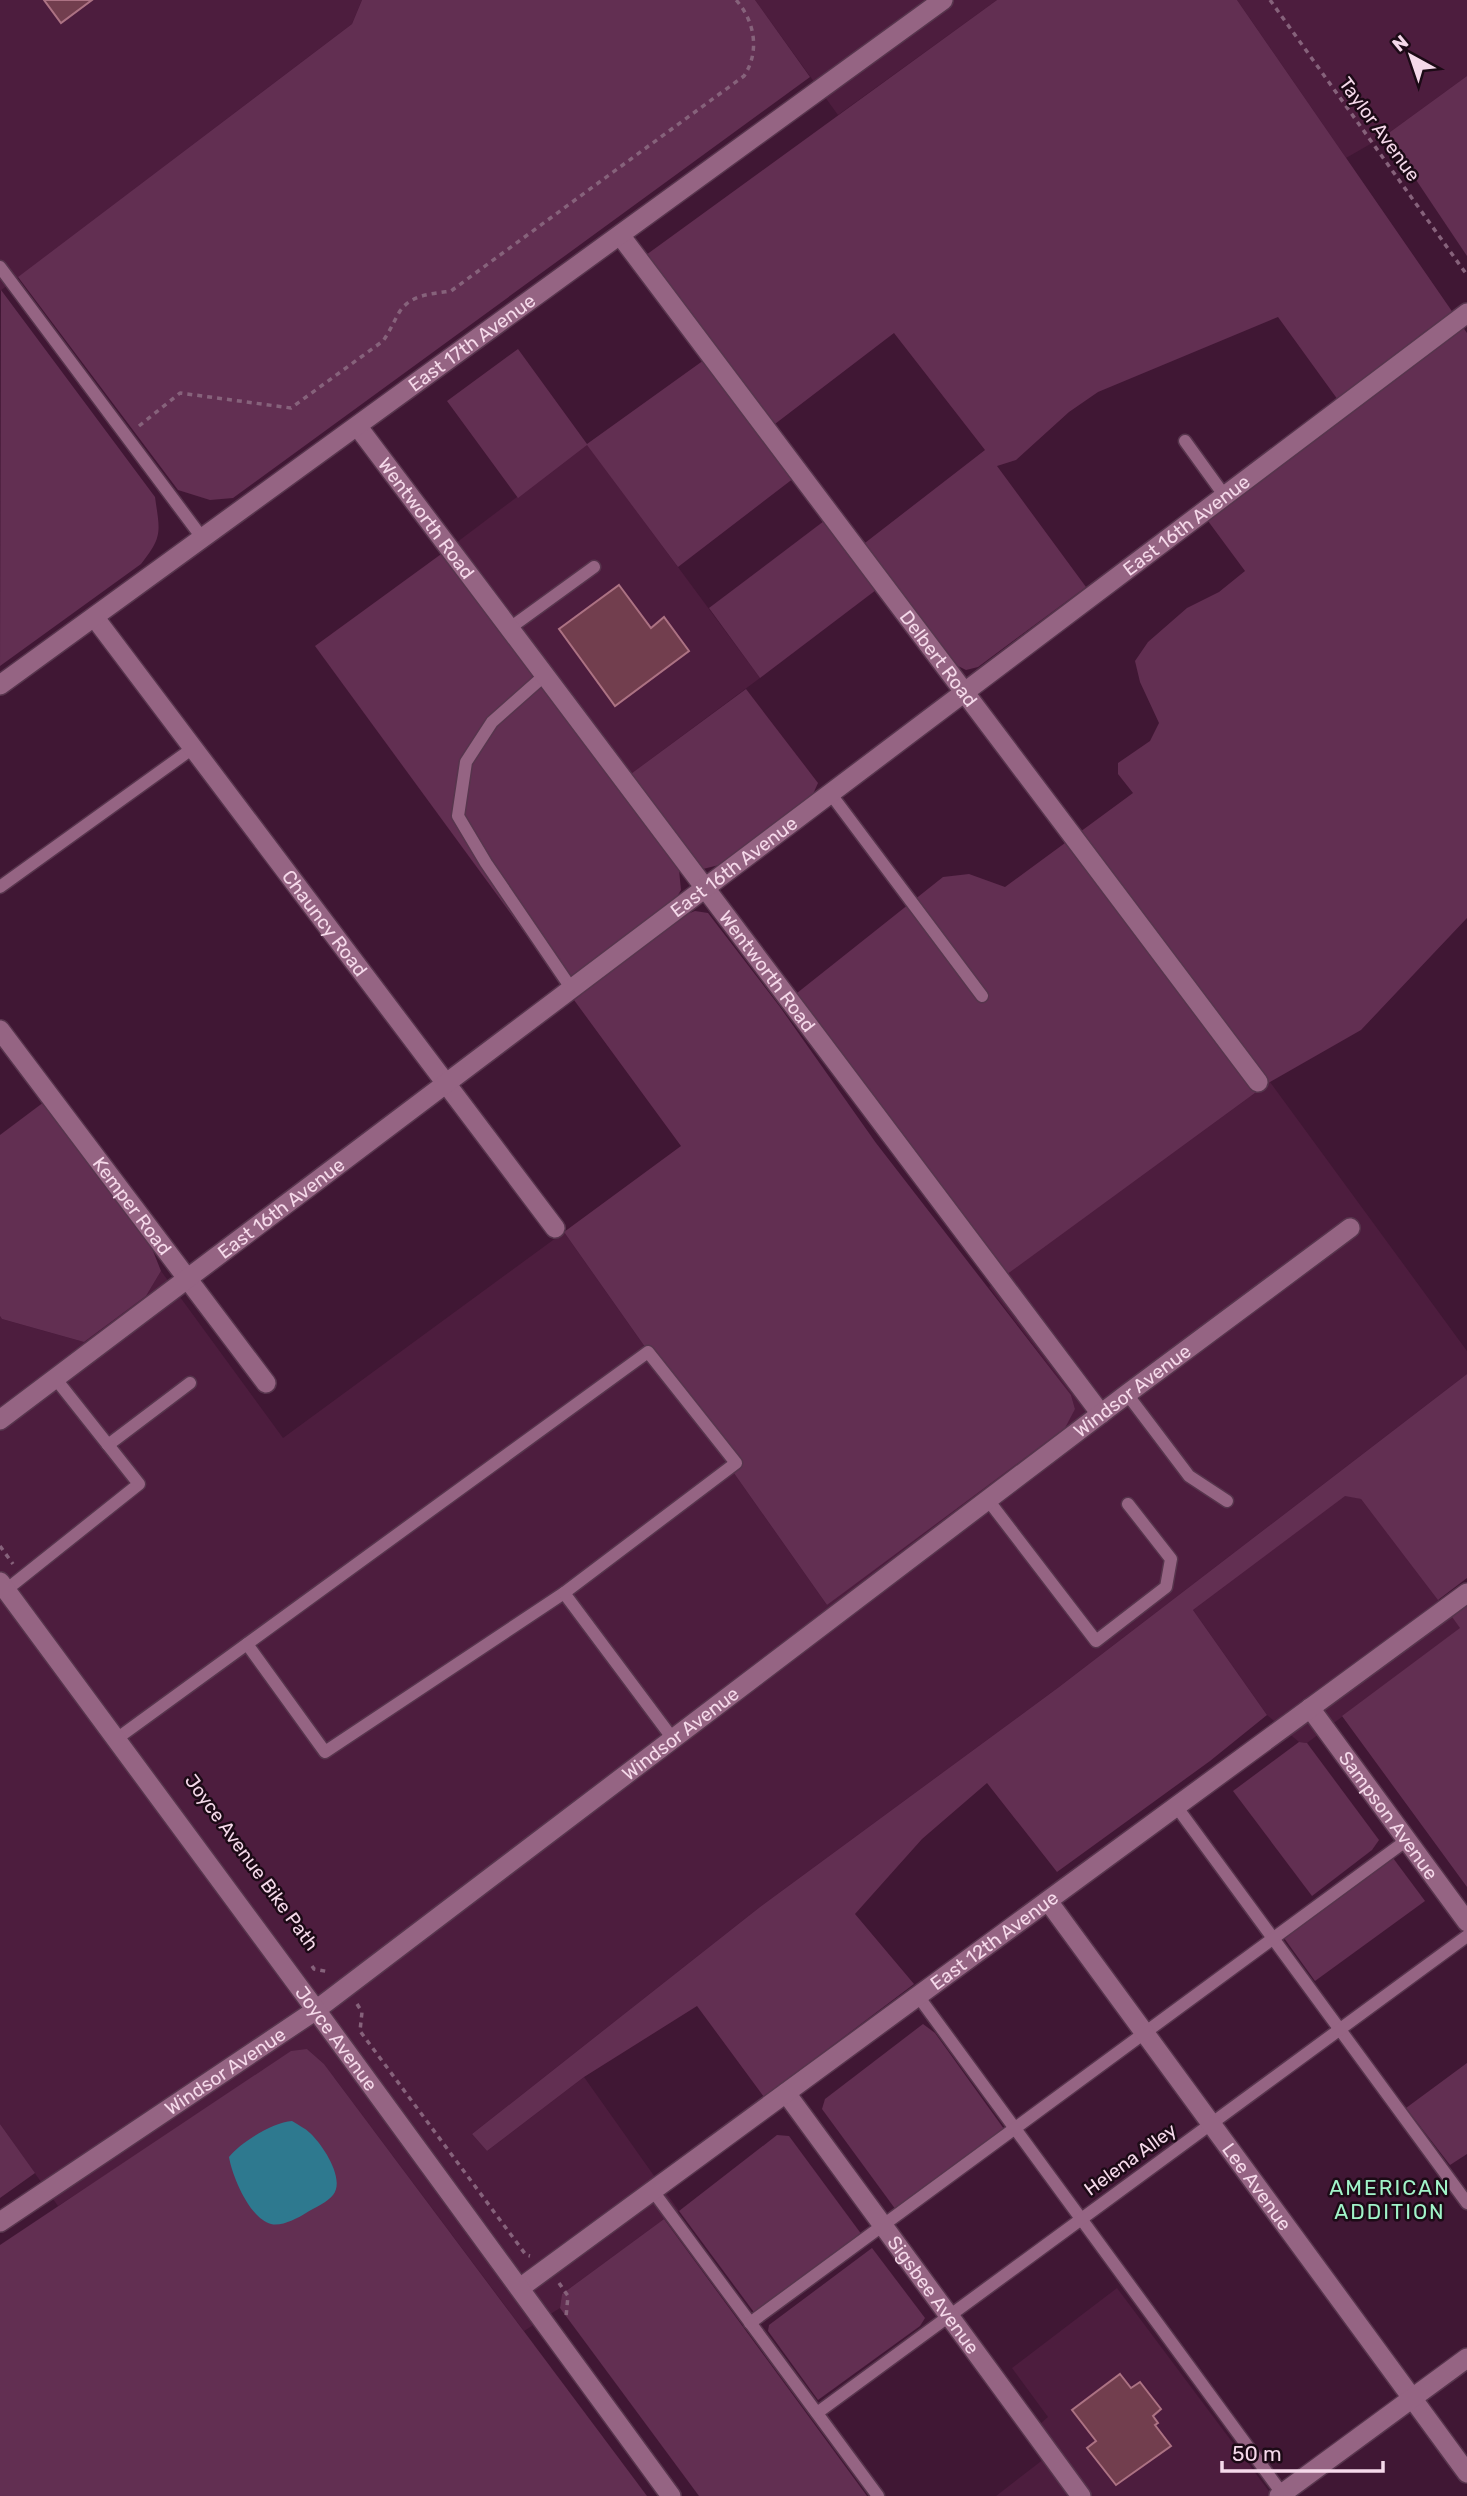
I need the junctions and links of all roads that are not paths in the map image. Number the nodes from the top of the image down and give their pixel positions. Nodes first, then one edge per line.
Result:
1 (943, 0) edge
2 (620, 235) junction
3 (0, 267) edge
4 (1467, 313) edge
5 (358, 427) junction
6 (1185, 441) dead end
7 (1224, 495) junction
8 (203, 539) junction
9 (594, 567) dead end
10 (95, 618) junction
11 (509, 628) junction
12 (545, 676) junction
13 (0, 685) edge
14 (964, 692) junction
15 (193, 748) junction
16 (830, 793) junction
17 (0, 887) edge
18 (705, 888) junction
19 (571, 988) junction
20 (982, 996) dead end
21 (0, 1030) edge
22 (1258, 1082) dead end
23 (446, 1083) junction
24 (555, 1228) dead end
25 (1350, 1228) dead end
26 (187, 1279) junction
27 (55, 1378) junction
28 (190, 1383) dead end
29 (266, 1383) dead end
30 (1127, 1394) junction
31 (1101, 1414) junction
32 (0, 1420) edge
33 (108, 1445) junction
34 (988, 1500) junction
35 (1227, 1501) dead end
36 (1128, 1504) dead end
37 (3, 1586) edge
38 (564, 1593) junction
39 (1467, 1593) edge
40 (247, 1644) junction
41 (1310, 1708) junction
42 (673, 1739) junction
43 (115, 1740) junction
44 (1176, 1806) junction
45 (1407, 1840) junction
46 (1048, 1901) junction
47 (1467, 1922) edge
48 (1467, 1936) edge
49 (1274, 1939) junction
50 (918, 1996) junction
51 (316, 2010) junction
52 (1340, 2029) junction
53 (1145, 2034) junction
54 (786, 2093) junction
55 (1211, 2124) junction
56 (1015, 2129) junction
57 (653, 2191) junction
58 (1467, 2203) edge
59 (1081, 2219) junction
60 (0, 2222) edge
61 (883, 2225) junction
62 (520, 2288) junction
63 (949, 2316) junction
64 (750, 2323) junction
65 (1467, 2358) edge
66 (1412, 2398) junction
67 (817, 2413) junction
68 (1467, 2473) edge
69 (1282, 2495) edge
70 (671, 2496) edge
71 (878, 2496) edge
72 (1081, 2496) edge

1 - 2 street, East 17th Avenue
2 - 5 street, East 17th Avenue
2 - 14 street, Delbert Road
3 - 8 lane
4 - 7 street, East 16th Avenue
5 - 8 street, East 17th Avenue
5 - 11 street, Wentworth Road
6 - 7 lane
7 - 14 street, East 16th Avenue
8 - 10 street, East 17th Avenue
9 - 11 lane
10 - 13 street, East 17th Avenue
10 - 15 street, Chauncy Road
11 - 12 street, Wentworth Road
12 - 18 street, Wentworth Road
12 - 19 lane
14 - 16 street, East 16th Avenue
14 - 22 street, Delbert Road
15 - 17 lane
15 - 23 street, Chauncy Road
16 - 18 street, East 16th Avenue
16 - 20 lane
18 - 19 street, East 16th Avenue
18 - 31 street, Wentworth Road
19 - 23 street, East 16th Avenue
21 - 26 street, Kemper Road
23 - 24 street, Chauncy Road
23 - 26 street, East 16th Avenue
25 - 30 street, Windsor Avenue
26 - 27 street, East 16th Avenue
26 - 29 street, Kemper Road
27 - 32 street, East 16th Avenue
27 - 33 lane
28 - 33 lane
30 - 31 street, Windsor Avenue
30 - 35 lane
31 - 34 street, Windsor Avenue
33 - 37 lane
34 - 36 lane
34 - 42 street, Windsor Avenue
37 - 43 street, Joyce Avenue
38 - 40 lane
38 - 40 lane
38 - 42 lane
39 - 41 street, East 12th Avenue
40 - 43 lane
41 - 44 street, East 12th Avenue
41 - 45 street, Sampson Avenue
42 - 51 street, Windsor Avenue
43 - 51 street, Joyce Avenue
44 - 46 street, East 12th Avenue
44 - 49 lane
45 - 47 street, Sampson Avenue
45 - 49 lane
46 - 50 street, East 12th Avenue
46 - 53 street, Lee Avenue
48 - 52 lane, Helena Alley
49 - 52 lane
49 - 53 lane
50 - 54 street, East 12th Avenue
50 - 56 lane
51 - 60 street, Windsor Avenue
51 - 62 street, Joyce Avenue
52 - 55 lane, Helena Alley
52 - 58 lane
53 - 55 street, Lee Avenue
53 - 56 lane
54 - 57 street, East 12th Avenue
54 - 61 street, Sigsbee Avenue
55 - 59 lane, Helena Alley
55 - 66 street, Lee Avenue
56 - 59 lane
56 - 61 lane
57 - 62 street, East 12th Avenue
57 - 64 lane
59 - 63 lane, Helena Alley
59 - 69 lane
61 - 63 street, Sigsbee Avenue
61 - 64 lane
62 - 70 street, Joyce Avenue
63 - 67 lane, Helena Alley
63 - 72 street, Sigsbee Avenue
64 - 67 lane
65 - 66 street
66 - 68 street, Lee Avenue
66 - 69 street
67 - 71 lane

